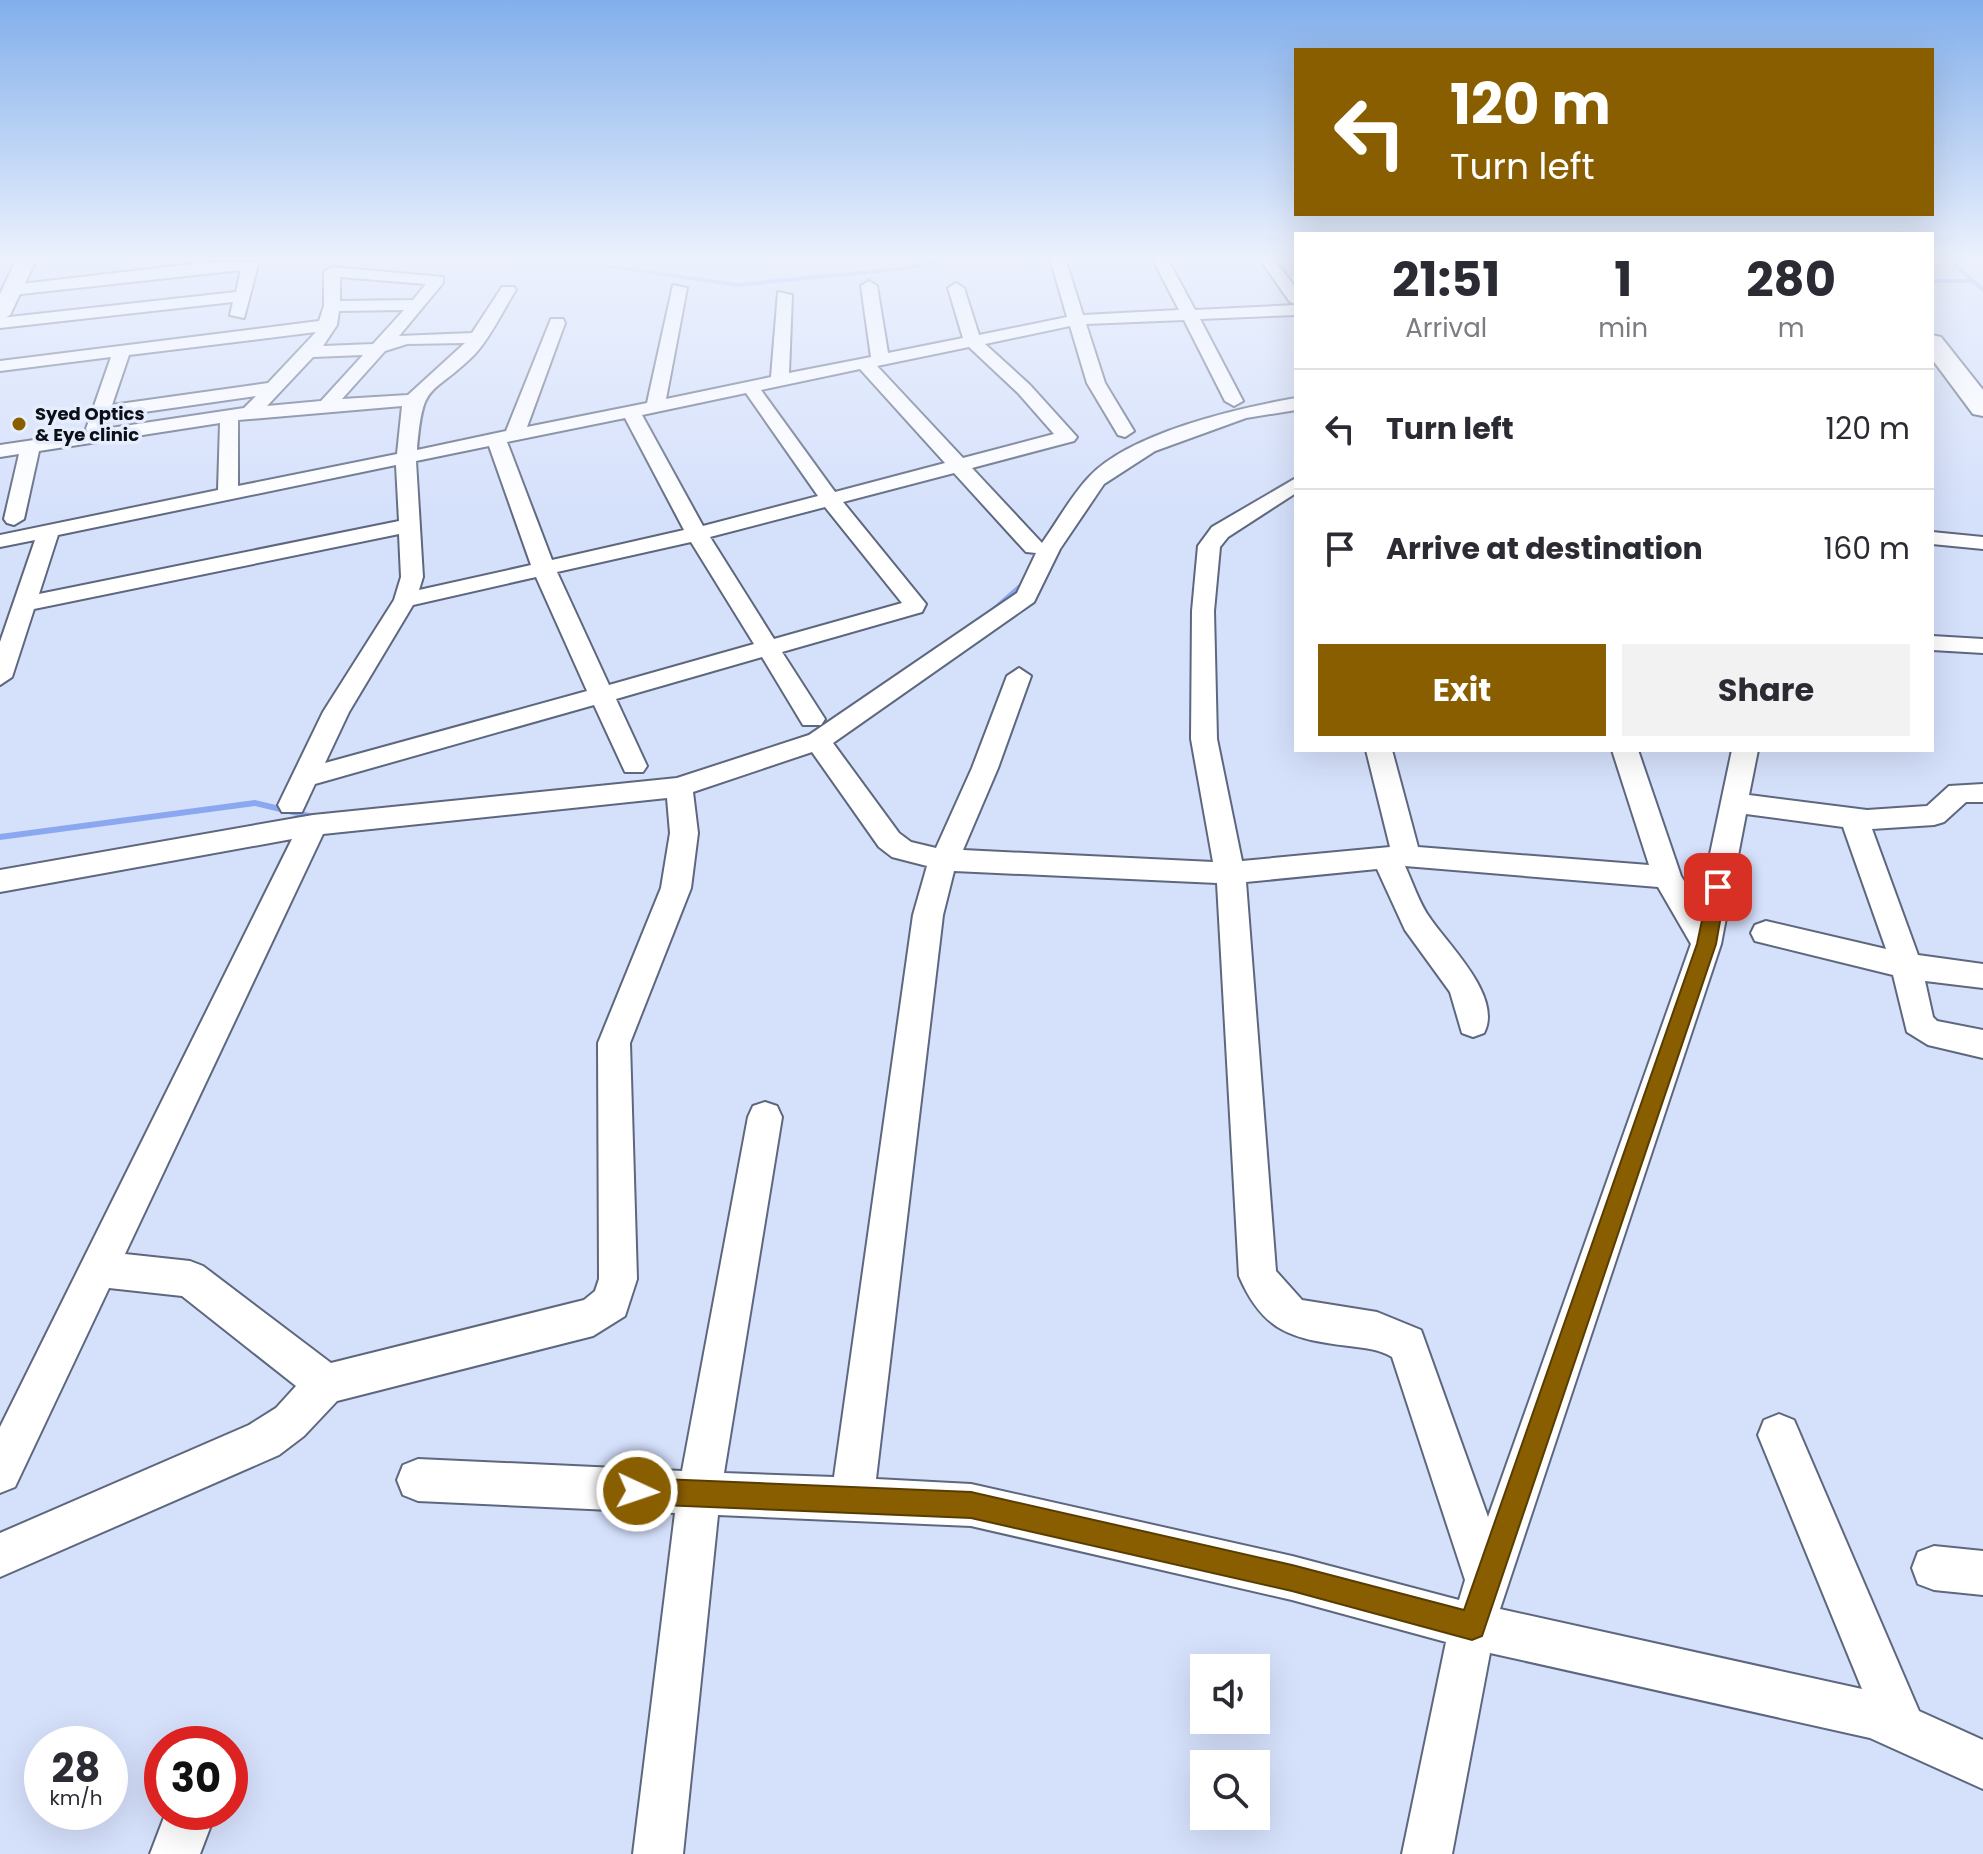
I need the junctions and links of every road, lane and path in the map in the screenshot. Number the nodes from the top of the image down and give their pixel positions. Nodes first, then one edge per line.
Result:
1 (68, 345) edge
2 (116, 345) edge
3 (170, 345) edge
4 (313, 345) edge
5 (383, 345) edge
6 (389, 345) edge
7 (472, 345) edge
8 (547, 345) edge
9 (668, 345) edge
10 (782, 345) edge
11 (871, 345) edge
12 (955, 345) edge
13 (976, 345) edge
14 (1083, 345) edge
15 (1204, 345) edge
16 (1934, 345) edge
17 (381, 347) junction
18 (122, 351) junction
19 (308, 352) junction
20 (872, 362) junction
21 (0, 366) edge
22 (780, 382) junction
23 (272, 388) junction
24 (751, 388) junction
25 (415, 400) junction
26 (1234, 401) dead end
27 (1294, 404) edge
28 (326, 406) junction
29 (655, 407) junction
30 (1983, 408) edge
31 (103, 412) junction
32 (250, 413) junction
33 (632, 413) junction
34 (229, 416) junction
35 (1125, 431) dead end
36 (91, 438) junction
37 (505, 438) junction
38 (30, 447) junction
39 (0, 451) edge
40 (406, 458) junction
41 (959, 465) junction
42 (1294, 485) edge
43 (228, 496) junction
44 (830, 499) junction
45 (14, 519) dead end
46 (407, 526) junction
47 (48, 533) junction
48 (697, 534) junction
49 (1934, 538) edge
50 (0, 541) edge
51 (1983, 543) edge
52 (1034, 547) dead end
53 (544, 569) junction
54 (405, 600) junction
55 (25, 604) junction
56 (1934, 643) edge
57 (1983, 646) edge
58 (769, 650) junction
59 (1019, 676) dead end
60 (0, 677) edge
61 (602, 696) junction
62 (815, 730) junction
63 (1379, 752) edge
64 (1626, 752) edge
65 (1745, 752) edge
66 (634, 766) dead end
67 (305, 778) junction
68 (679, 787) junction
69 (1983, 793) edge
70 (1735, 803) junction
71 (302, 815) junction
72 (1854, 818) junction
73 (1396, 856) junction
74 (944, 860) junction
75 (1230, 873) junction
76 (1667, 877) junction
77 (0, 881) edge
78 (1766, 933) dead end
79 (1706, 944) junction
80 (1907, 966) junction
81 (1983, 976) edge
82 (1473, 1024) dead end
83 (1981, 1046) edge
84 (765, 1117) dead end
85 (99, 1269) junction
86 (326, 1384) junction
87 (1779, 1435) dead end
88 (0, 1472) edge
89 (418, 1480) dead end
90 (699, 1494) junction
91 (852, 1501) junction
92 (0, 1555) edge
93 (1934, 1568) dead end
94 (1983, 1573) edge
95 (1488, 1581) junction
96 (1472, 1626) junction
97 (1902, 1728) junction
98 (1983, 1765) edge
99 (184, 1830) edge
100 (175, 1854) edge
101 (658, 1854) edge
102 (1427, 1854) edge

1 - 21 street
2 - 18 street
3 - 18 street
4 - 19 street
5 - 17 street
6 - 17 street
7 - 25 street
8 - 37 street
9 - 29 street
10 - 22 street
11 - 20 street
12 - 20 street
13 - 41 street
14 - 35 street
15 - 26 street
16 - 30 highway
17 - 19 street
17 - 28 street
18 - 31 street
19 - 23 street
20 - 22 street
20 - 41 street
22 - 24 street
23 - 31 street
23 - 32 street
24 - 29 street
24 - 44 street
25 - 28 street
25 - 40 street
27 - 62 street
28 - 32 street
29 - 33 street
31 - 36 street
32 - 34 street
33 - 37 street
33 - 48 street
34 - 36 street
34 - 43 street
36 - 38 street
37 - 40 street
37 - 53 street
38 - 39 street
38 - 45 street
40 - 43 street
40 - 46 street
41 - 44 street
41 - 52 street
42 - 75 street
43 - 47 street
44 - 48 street
44 - 58 street
46 - 54 street
46 - 55 street
47 - 50 street
47 - 55 street
48 - 53 street
48 - 58 street
49 - 51 street
53 - 54 street
53 - 61 street
54 - 67 street
55 - 60 street
56 - 57 street
58 - 61 street
58 - 62 street
59 - 74 street
61 - 66 street
61 - 67 street
62 - 68 street
62 - 74 street
63 - 73 street
64 - 76 street
65 - 70 street
67 - 71 street
68 - 71 street
68 - 86 street
69 - 72 street
70 - 72 street
70 - 79 street
71 - 77 street
71 - 85 street
72 - 80 street
73 - 75 street
73 - 76 street
73 - 82 street
74 - 75 street
74 - 91 street
75 - 95 street
76 - 79 street
78 - 80 street
79 - 95 street
80 - 81 street
80 - 83 street
84 - 90 street
85 - 86 street
85 - 88 street
86 - 92 street
87 - 97 street
89 - 90 street
90 - 91 street
90 - 101 street
91 - 96 street
93 - 94 street
95 - 96 street
96 - 97 street
96 - 102 street
97 - 98 street
99 - 100 street

